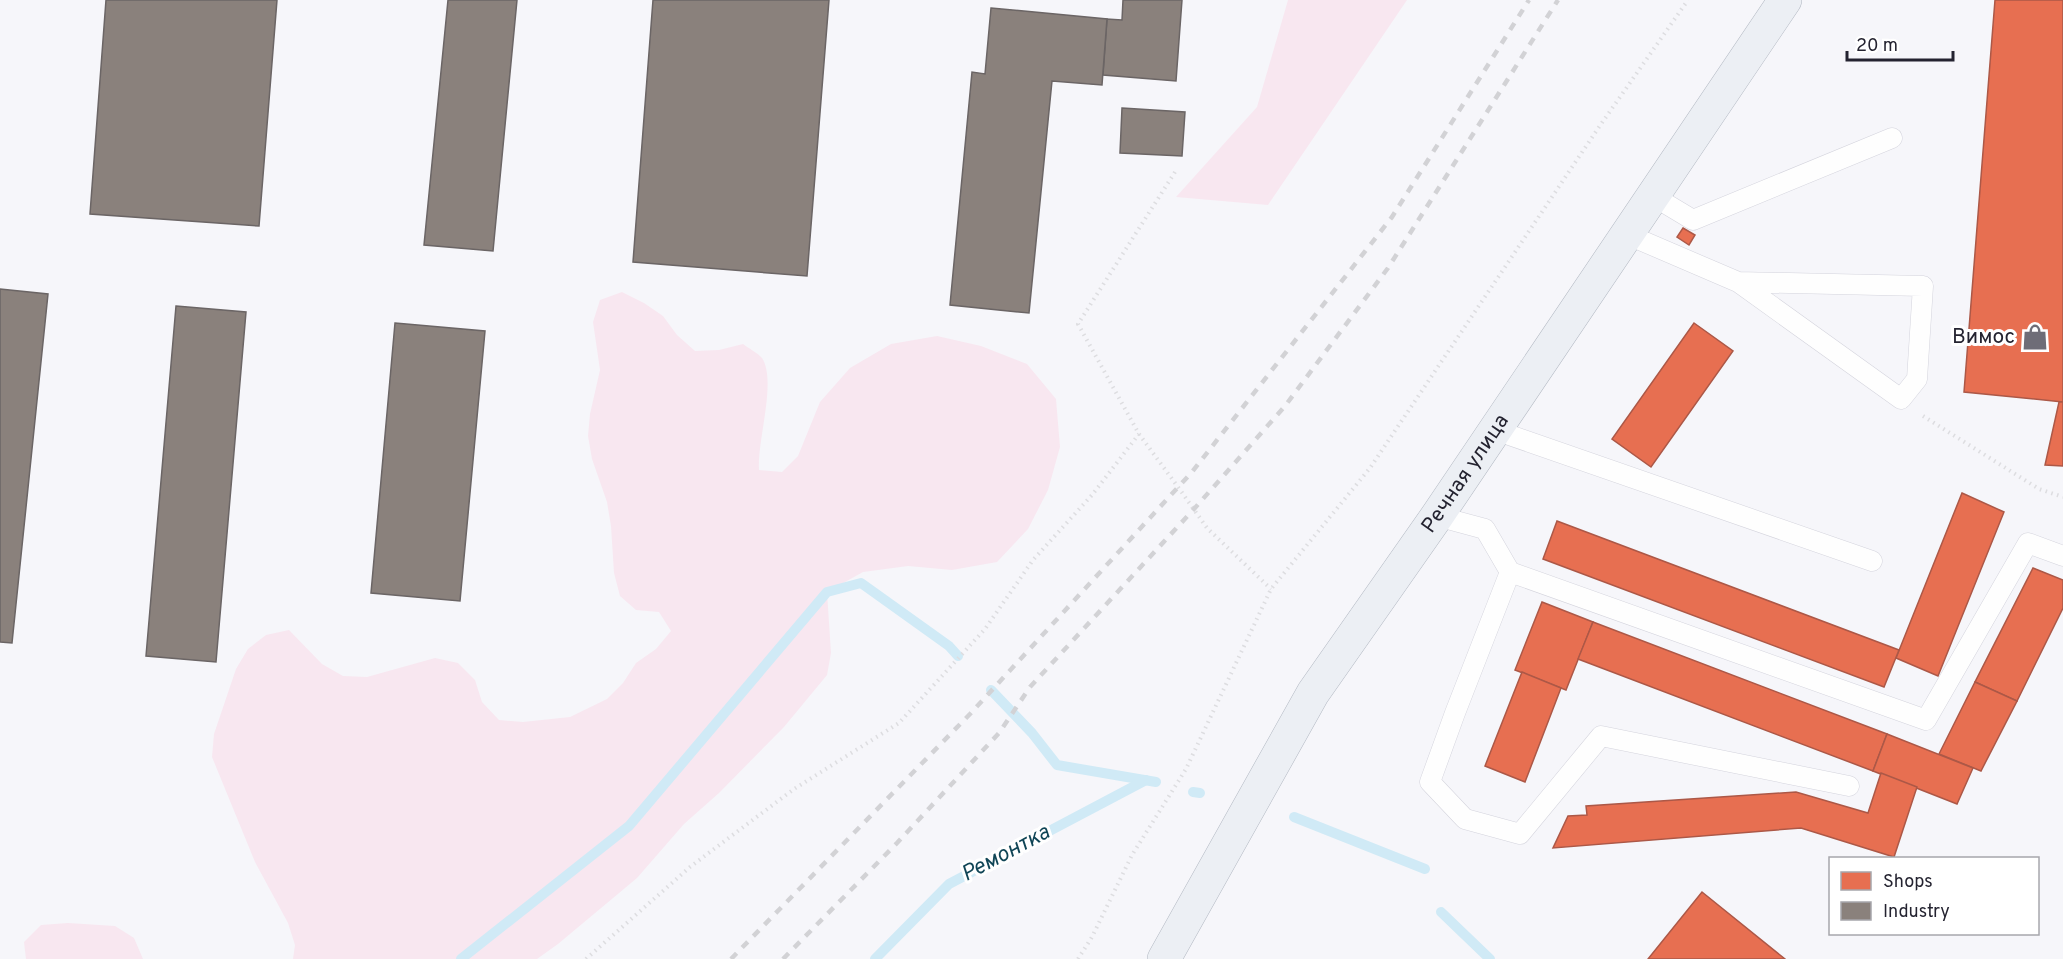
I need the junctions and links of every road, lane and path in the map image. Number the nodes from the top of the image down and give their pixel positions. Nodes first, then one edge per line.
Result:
1 (1688, 0) edge
2 (1785, 0) edge
3 (1892, 138) dead end
4 (1175, 172) dead end
5 (1653, 196) junction
6 (1626, 234) junction
7 (1738, 282) junction
8 (1901, 399) junction
9 (1495, 430) junction
10 (1139, 434) junction
11 (2063, 497) edge
12 (1437, 516) junction
13 (2063, 555) edge
14 (1872, 561) dead end
15 (1510, 572) junction
16 (1271, 589) junction
17 (1849, 786) dead end
18 (586, 959) edge
19 (1078, 959) edge
20 (1164, 959) edge

1 - 16 path
2 - 5 main road, Речная улица
3 - 5 lane
4 - 10 path
5 - 6 main road, Речная улица
6 - 7 lane
6 - 9 main road, Речная улица
7 - 8 lane
7 - 8 lane
8 - 11 path
9 - 12 main road, Речная улица
9 - 14 lane
10 - 16 path
10 - 18 path
12 - 15 lane
12 - 20 main road, Речная улица
13 - 15 lane
15 - 17 lane
16 - 19 path

